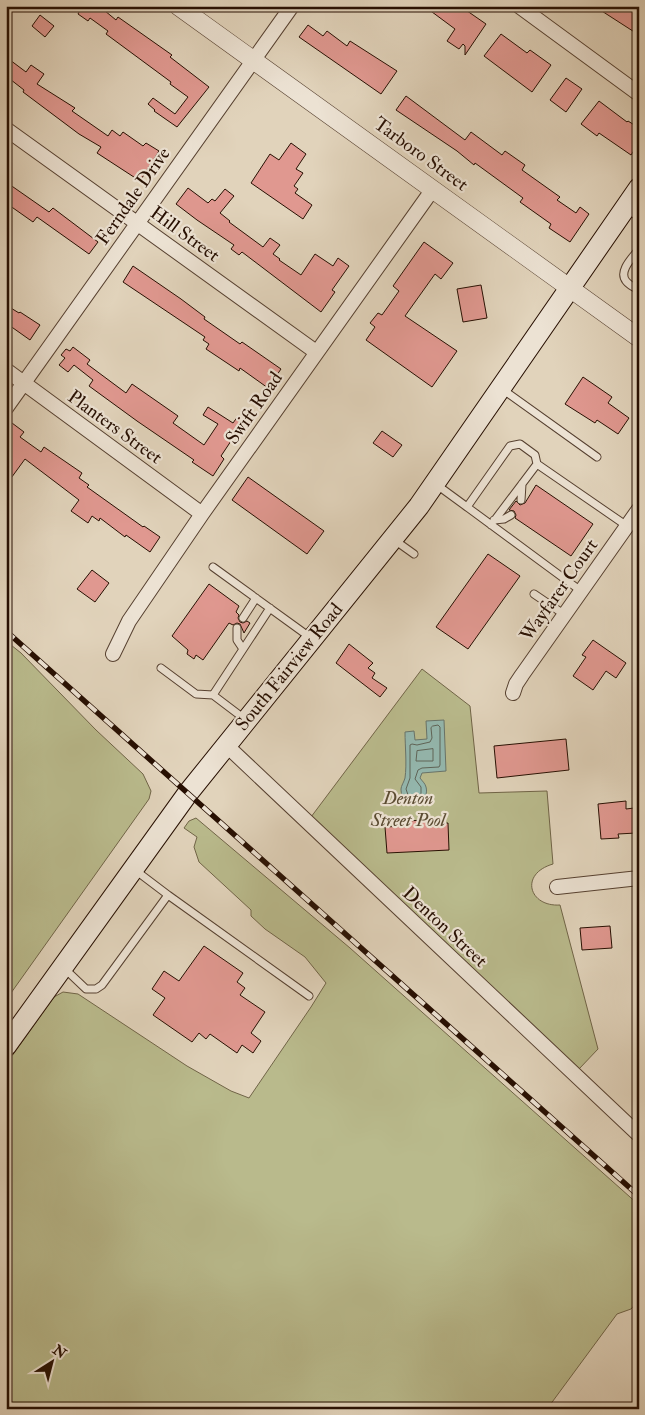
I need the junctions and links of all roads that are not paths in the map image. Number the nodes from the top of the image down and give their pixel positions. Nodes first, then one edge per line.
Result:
1 (178, 6) edge
2 (292, 6) edge
3 (519, 6) edge
4 (253, 60) junction
5 (639, 94) edge
6 (6, 129) edge
7 (639, 188) edge
8 (433, 189) junction
9 (632, 212) edge
10 (137, 223) junction
11 (639, 249) edge
12 (569, 286) junction
13 (639, 290) edge
14 (639, 338) edge
15 (316, 352) junction
16 (6, 370) edge
17 (24, 383) junction
18 (500, 387) junction
19 (6, 408) edge
20 (596, 457) dead end
21 (537, 464) junction
22 (434, 484) junction
23 (522, 484) junction
24 (521, 500) dead end
25 (467, 507) junction
26 (639, 509) edge
27 (202, 514) junction
28 (511, 515) dead end
29 (493, 523) junction
30 (626, 526) junction
31 (393, 539) junction
32 (414, 554) dead end
33 (213, 567) dead end
34 (581, 591) junction
35 (534, 594) dead end
36 (256, 598) junction
37 (270, 608) junction
38 (564, 615) junction
39 (243, 618) dead end
40 (237, 628) dead end
41 (311, 638) junction
42 (243, 649) junction
43 (113, 654) dead end
44 (161, 668) dead end
45 (513, 694) dead end
46 (213, 695) junction
47 (246, 720) junction
48 (226, 745) junction
49 (134, 868) junction
50 (639, 878) edge
51 (557, 887) dead end
52 (168, 895) junction
53 (63, 967) junction
54 (309, 996) dead end
55 (6, 1046) edge
56 (639, 1135) edge

1 - 4 street, Tarboro Street
2 - 4 street, Ferndale Drive
3 - 5 street
4 - 8 street, Tarboro Street
4 - 10 street, Ferndale Drive
6 - 10 street, Hill Street
7 - 9 main road, South Fairview Road
8 - 12 street, Tarboro Street
8 - 15 street, Swift Road
9 - 12 main road, South Fairview Road
10 - 15 street, Hill Street
10 - 17 street, Ferndale Drive
11 - 13 lane
12 - 14 street, Tarboro Street
12 - 18 main road, South Fairview Road
15 - 27 street, Swift Road
16 - 17 street, Planters Street
17 - 19 street, Ferndale Drive
17 - 27 street, Planters Street
18 - 20 lane
18 - 22 main road, South Fairview Road
21 - 23 lane
21 - 25 lane
21 - 30 lane
22 - 25 lane
22 - 31 main road, South Fairview Road
23 - 24 lane
23 - 29 lane
25 - 29 lane
26 - 30 street, Wayfarer Court
27 - 43 street, Swift Road
28 - 29 lane
29 - 34 lane
30 - 34 street, Wayfarer Court
31 - 32 lane
31 - 41 main road, South Fairview Road
33 - 36 lane
34 - 38 street, Wayfarer Court
35 - 38 lane
36 - 37 lane
36 - 39 lane
37 - 41 lane
37 - 42 lane
38 - 45 street, Wayfarer Court
40 - 42 lane
41 - 47 main road, South Fairview Road
42 - 46 lane
44 - 46 lane
46 - 47 lane
47 - 48 main road, South Fairview Road
48 - 49 main road, South Fairview Road
48 - 56 street, Denton Street
49 - 52 lane
49 - 53 main road, South Fairview Road
50 - 51 street
52 - 53 lane
52 - 54 lane
53 - 55 main road, South Fairview Road

